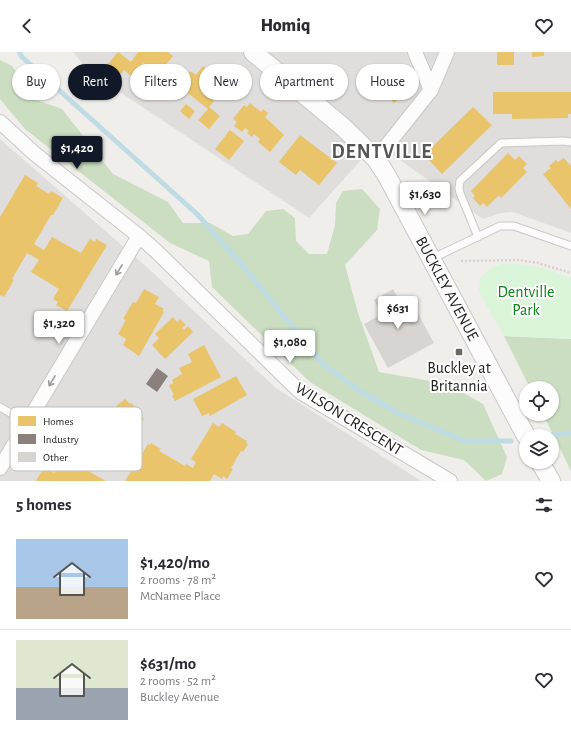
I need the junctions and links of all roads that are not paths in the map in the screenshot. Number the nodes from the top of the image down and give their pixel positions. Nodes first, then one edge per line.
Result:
1 (253, 52) edge
2 (414, 52) edge
3 (446, 52) edge
4 (431, 90) junction
5 (0, 122) edge
6 (571, 142) edge
7 (376, 159) junction
8 (139, 236) junction
9 (478, 237) junction
10 (571, 246) edge
11 (431, 259) junction
12 (0, 407) edge
13 (37, 407) edge
14 (10, 413) edge
15 (522, 429) edge
16 (10, 451) edge
17 (0, 468) edge
18 (544, 469) edge
19 (450, 481) edge
20 (551, 481) edge

1 - 7 street, BUCKLEY AVENUE
2 - 4 street
3 - 4 street
4 - 7 street
5 - 8 street, WILSON CRESCENT
6 - 9 lane
7 - 11 street, BUCKLEY AVENUE
8 -> 13 street
8 - 19 street, WILSON CRESCENT
9 - 10 lane
9 - 11 lane
11 - 15 street, BUCKLEY AVENUE
12 - 14 lane
16 - 17 street
18 - 20 street

